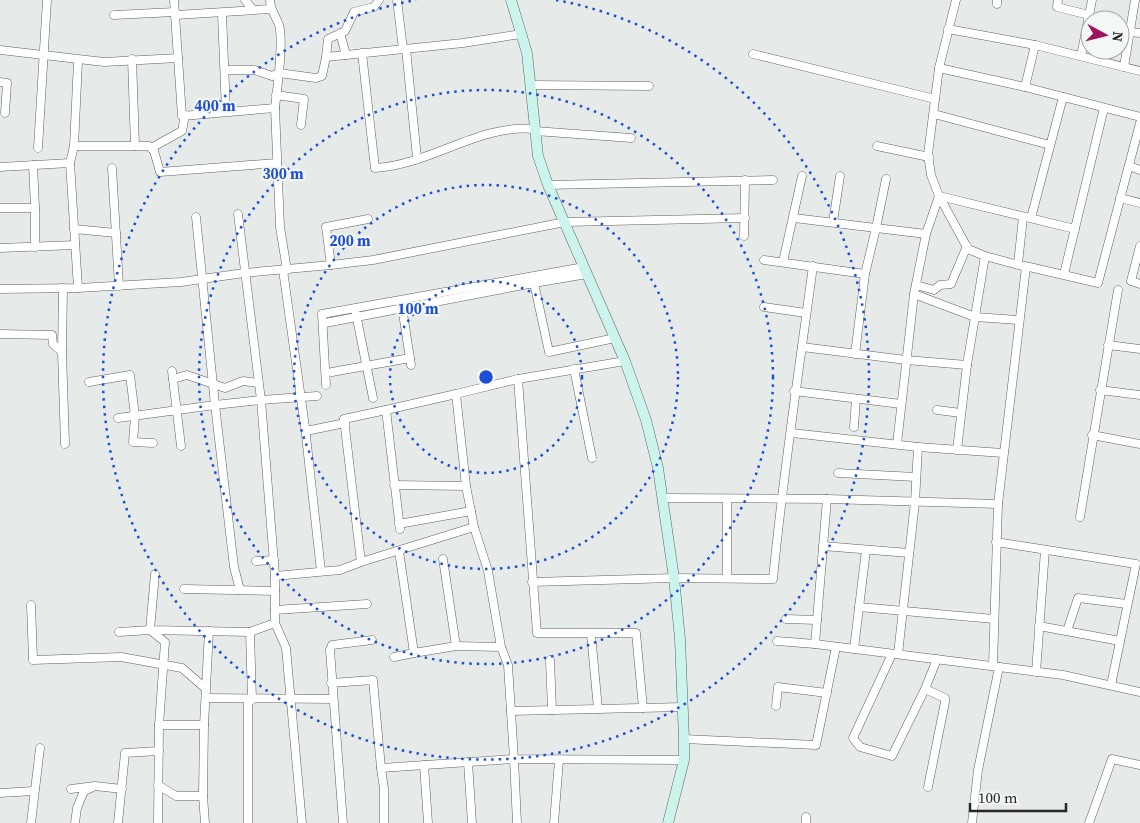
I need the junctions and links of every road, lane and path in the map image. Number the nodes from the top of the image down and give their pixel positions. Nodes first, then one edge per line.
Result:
1 (47, 0) edge
2 (174, 0) edge
3 (245, 0) edge
4 (379, 0) edge
5 (397, 0) edge
6 (511, 0) edge
7 (956, 0) edge
8 (1058, 0) edge
9 (1135, 0) edge
10 (270, 4) edge
11 (253, 10) junction
12 (1080, 12) edge
13 (176, 13) junction
14 (222, 14) junction
15 (114, 15) dead end
16 (948, 29) junction
17 (1130, 32) joint
18 (1140, 33) edge
19 (340, 34) junction
20 (521, 34) junction
21 (1036, 45) junction
22 (404, 49) junction
23 (0, 50) edge
24 (362, 54) junction
25 (753, 54) dead end
26 (44, 55) junction
27 (346, 55) junction
28 (1080, 56) edge
29 (326, 57) junction
30 (178, 58) junction
31 (132, 59) junction
32 (1097, 60) edge
33 (1125, 60) edge
34 (78, 61) junction
35 (1124, 67) junction
36 (939, 68) junction
37 (225, 70) junction
38 (1140, 71) edge
39 (279, 73) junction
40 (0, 82) edge
41 (532, 86) junction
42 (649, 86) dead end
43 (1025, 87) junction
44 (276, 95) junction
45 (1063, 97) junction
46 (936, 99) junction
47 (275, 108) junction
48 (1104, 108) junction
49 (226, 111) junction
50 (5, 113) dead end
51 (934, 114) junction
52 (185, 115) junction
53 (1140, 117) edge
54 (1140, 123) edge
55 (301, 125) dead end
56 (535, 130) junction
57 (631, 138) dead end
58 (1050, 145) junction
59 (74, 146) junction
60 (135, 146) junction
61 (878, 146) dead end
62 (38, 148) dead end
63 (151, 148) junction
64 (929, 157) junction
65 (417, 158) junction
66 (70, 163) junction
67 (277, 163) junction
68 (33, 165) junction
69 (1129, 166) junction
70 (0, 167) edge
71 (112, 168) dead end
72 (1140, 170) edge
73 (802, 176) dead end
74 (840, 176) dead end
75 (886, 179) dead end
76 (745, 180) junction
77 (773, 180) dead end
78 (548, 184) junction
79 (939, 196) junction
80 (1120, 198) junction
81 (1140, 203) edge
82 (0, 208) edge
83 (35, 208) junction
84 (238, 214) dead end
85 (196, 217) dead end
86 (368, 218) dead end
87 (745, 218) junction
88 (794, 218) junction
89 (1027, 218) junction
90 (565, 222) junction
91 (833, 222) junction
92 (876, 228) junction
93 (74, 229) junction
94 (1075, 229) junction
95 (116, 233) junction
96 (926, 234) junction
97 (744, 236) dead end
98 (75, 244) junction
99 (967, 246) junction
100 (1140, 246) edge
101 (35, 247) junction
102 (0, 248) edge
103 (985, 256) junction
104 (764, 260) dead end
105 (783, 262) junction
106 (331, 265) junction
107 (1021, 265) junction
108 (812, 266) junction
109 (285, 270) junction
110 (586, 271) junction
111 (244, 273) junction
112 (865, 274) junction
113 (1064, 274) junction
114 (201, 279) junction
115 (534, 283) junction
116 (1140, 284) edge
117 (916, 285) junction
118 (119, 286) junction
119 (63, 288) junction
120 (78, 288) junction
121 (0, 289) edge
122 (1118, 290) dead end
123 (914, 294) junction
124 (401, 300) junction
125 (764, 307) dead end
126 (355, 308) junction
127 (403, 309) junction
128 (806, 313) junction
129 (357, 317) junction
130 (976, 317) junction
131 (1018, 320) junction
132 (324, 323) dead end
133 (0, 334) edge
134 (615, 338) junction
135 (1108, 345) junction
136 (802, 347) junction
137 (1140, 349) edge
138 (62, 352) junction
139 (855, 354) junction
140 (906, 360) junction
141 (625, 361) junction
142 (967, 365) junction
143 (367, 366) junction
144 (574, 369) junction
145 (332, 372) dead end
146 (518, 379) junction
147 (89, 382) dead end
148 (213, 382) junction
149 (258, 383) junction
150 (326, 385) dead end
151 (1100, 390) junction
152 (794, 391) junction
153 (456, 394) junction
154 (1140, 395) edge
155 (317, 396) dead end
156 (301, 398) junction
157 (373, 398) dead end
158 (856, 399) junction
159 (261, 400) junction
160 (901, 404) junction
161 (215, 405) junction
162 (386, 410) junction
163 (937, 410) dead end
164 (177, 411) junction
165 (961, 413) junction
166 (135, 416) junction
167 (118, 418) dead end
168 (345, 424) junction
169 (854, 427) dead end
170 (306, 431) junction
171 (792, 433) junction
172 (1092, 435) junction
173 (153, 443) dead end
174 (65, 444) dead end
175 (897, 444) junction
176 (1140, 444) edge
177 (181, 446) dead end
178 (918, 447) junction
179 (957, 450) junction
180 (1003, 453) junction
181 (592, 458) dead end
182 (838, 474) dead end
183 (916, 477) junction
184 (394, 484) junction
185 (466, 486) junction
186 (663, 498) junction
187 (727, 498) junction
188 (781, 499) junction
189 (827, 499) junction
190 (915, 502) junction
191 (998, 504) junction
192 (471, 511) junction
193 (1080, 517) dead end
194 (474, 527) junction
195 (996, 542) junction
196 (823, 546) junction
197 (399, 550) junction
198 (866, 550) junction
199 (1044, 550) junction
200 (909, 553) junction
201 (443, 559) dead end
202 (274, 560) junction
203 (256, 561) dead end
204 (361, 562) junction
205 (321, 571) junction
206 (155, 574) dead end
207 (275, 576) junction
208 (674, 578) junction
209 (727, 578) junction
210 (532, 582) junction
211 (184, 589) dead end
212 (240, 590) junction
213 (275, 591) junction
214 (367, 604) dead end
215 (1127, 604) junction
216 (31, 605) dead end
217 (859, 607) junction
218 (275, 610) junction
219 (902, 611) junction
220 (786, 619) dead end
221 (994, 619) junction
222 (817, 620) junction
223 (275, 624) junction
224 (1039, 626) junction
225 (150, 630) junction
226 (1067, 631) junction
227 (119, 632) dead end
228 (209, 632) junction
229 (250, 632) junction
230 (591, 634) junction
231 (372, 640) dead end
232 (777, 641) dead end
233 (1120, 641) junction
234 (815, 644) junction
235 (456, 646) junction
236 (500, 647) junction
237 (836, 647) junction
238 (854, 649) junction
239 (414, 654) junction
240 (895, 654) junction
241 (394, 657) dead end
242 (937, 659) junction
243 (550, 660) dead end
244 (164, 665) junction
245 (996, 667) junction
246 (1036, 672) junction
247 (331, 683) junction
248 (1110, 686) junction
249 (206, 688) junction
250 (925, 689) junction
251 (1140, 692) edge
252 (827, 693) junction
253 (207, 698) junction
254 (250, 699) junction
255 (290, 700) junction
256 (333, 700) junction
257 (776, 706) dead end
258 (683, 707) junction
259 (643, 708) junction
260 (598, 709) junction
261 (552, 710) junction
262 (510, 711) junction
263 (159, 726) junction
264 (204, 726) junction
265 (684, 739) junction
266 (40, 748) dead end
267 (158, 751) junction
268 (514, 759) junction
269 (559, 760) junction
270 (684, 760) junction
271 (468, 762) junction
272 (424, 765) junction
273 (1140, 765) edge
274 (381, 768) junction
275 (95, 786) junction
276 (158, 786) junction
277 (928, 787) dead end
278 (71, 789) dead end
279 (122, 789) junction
280 (34, 791) junction
281 (0, 793) edge
282 (203, 796) junction
283 (31, 823) edge
284 (75, 823) edge
285 (118, 823) edge
286 (158, 823) edge
287 (206, 823) edge
288 (248, 823) edge
289 (302, 823) edge
290 (343, 823) edge
291 (384, 823) edge
292 (428, 823) edge
293 (472, 823) edge
294 (517, 823) edge
295 (554, 823) edge
296 (668, 823) edge
297 (972, 823) edge
298 (1089, 823) edge

1 - 26 street
2 - 13 street
3 - 11 street
4 - 19 street
5 - 22 street
6 - 20 main road
7 - 16 street
8 - 12 street
9 - 17 street
10 - 11 street
10 - 39 street
11 - 14 street
13 - 14 street
13 - 15 street
13 - 30 street
14 - 37 street
16 - 21 street
16 - 36 street
17 - 18 street
19 - 27 street
19 - 29 street
20 - 22 street
20 - 41 main road
21 - 28 street
21 - 43 street
22 - 24 street
22 - 65 street
23 - 26 street
24 - 27 street
24 - 65 street
25 - 46 street
26 - 34 street
26 - 62 street
27 - 29 street
29 - 39 street
30 - 31 street
30 - 52 street
31 - 34 street
31 - 60 street
32 - 35 street
33 - 35 street
34 - 59 street
35 - 38 street
36 - 43 street
36 - 46 street
37 - 39 street
37 - 49 street
39 - 44 street
40 - 50 street
41 - 42 street
41 - 56 main road
43 - 45 street
44 - 47 street
44 - 55 street
45 - 48 street
45 - 58 street
46 - 51 street
47 - 49 street
47 - 67 street
48 - 53 street
48 - 94 street
49 - 52 street
51 - 58 street
51 - 64 street
52 - 63 street
54 - 69 street
56 - 57 street
56 - 65 street
56 - 78 main road
58 - 89 street
59 - 60 street
59 - 66 street
60 - 63 street
61 - 64 street
63 - 67 street
64 - 79 street
66 - 68 street
66 - 93 street
67 - 109 street
68 - 70 street
68 - 83 street
69 - 72 street
69 - 80 street
71 - 95 street
73 - 88 street
74 - 91 street
75 - 92 street
76 - 77 street
76 - 78 street
76 - 87 street
78 - 90 main road
79 - 89 street
79 - 96 street
79 - 99 street
80 - 81 street
80 - 113 street
82 - 83 street
83 - 101 street
84 - 111 street
85 - 114 street
86 - 106 street
87 - 90 street
87 - 97 street
88 - 91 street
88 - 105 street
89 - 94 street
89 - 107 street
90 - 106 street
90 - 110 main road
91 - 92 street
92 - 96 street
92 - 112 street
93 - 95 street
93 - 98 street
94 - 113 street
95 - 118 street
96 - 117 street
98 - 101 street
98 - 120 street
99 - 103 street
99 - 117 street
100 - 116 street
101 - 102 street
103 - 107 street
103 - 130 street
104 - 105 street
105 - 108 street
106 - 109 street
107 - 113 street
107 - 131 street
108 - 112 street
108 - 128 street
109 - 111 street
109 - 156 street
110 - 115 street
110 - 124 street
110 - 134 main road
111 - 114 street
111 - 149 street
112 - 139 street
114 - 118 street
114 - 148 street
115 - 127 street
115 - 134 street
117 - 123 street
118 - 120 street
119 - 120 street
119 - 121 street
119 - 138 street
122 - 135 street
123 - 130 street
123 - 140 street
124 - 126 street
124 - 127 street
125 - 128 street
126 - 129 street
126 - 150 street
127 - 129 street
127 - 143 street
128 - 136 street
129 - 132 street
129 - 143 street
130 - 131 street
130 - 142 street
131 - 180 street
133 - 138 street
134 - 141 main road
135 - 137 street
135 - 151 street
136 - 139 street
136 - 152 street
138 - 174 street
139 - 140 street
140 - 142 street
140 - 160 street
141 - 144 street
141 - 186 main road
142 - 165 street
143 - 145 street
143 - 157 street
144 - 146 street
144 - 181 street
146 - 153 street
146 - 210 street
147 - 166 street
148 - 149 street
148 - 161 street
148 - 164 street
149 - 159 street
151 - 154 street
151 - 172 street
152 - 158 street
152 - 171 street
153 - 162 street
153 - 185 street
155 - 156 street
156 - 159 street
156 - 170 street
158 - 160 street
158 - 169 street
159 - 161 street
159 - 202 street
160 - 175 street
161 - 164 street
161 - 212 street
162 - 168 street
162 - 184 street
163 - 165 street
164 - 166 street
164 - 177 street
165 - 179 street
166 - 167 street
166 - 173 street
168 - 170 street
168 - 204 street
170 - 205 street
171 - 175 street
171 - 188 street
172 - 176 street
172 - 193 street
175 - 178 street
178 - 179 street
178 - 183 street
179 - 180 street
180 - 191 street
182 - 183 street
183 - 190 street
184 - 185 street
184 - 192 street
185 - 192 street
186 - 187 street
186 - 208 main road
187 - 188 street
187 - 209 street
188 - 189 street
188 - 209 street
189 - 190 street
189 - 196 street
190 - 191 street
190 - 200 street
191 - 195 street
192 - 194 street
194 - 197 street
194 - 236 street
195 - 199 street
195 - 221 street
196 - 198 street
196 - 222 street
197 - 204 street
197 - 239 street
198 - 200 street
198 - 217 street
199 - 215 street
199 - 224 street
200 - 219 street
201 - 235 street
202 - 203 street
202 - 207 street
204 - 205 street
205 - 207 street
206 - 225 street
207 - 213 street
208 - 209 street
208 - 210 street
208 - 258 main road
210 - 230 street
211 - 212 street
212 - 213 street
213 - 218 street
214 - 218 street
215 - 226 street
215 - 233 street
216 - 244 street
217 - 219 street
217 - 238 street
218 - 223 street
219 - 221 street
219 - 240 street
220 - 222 street
221 - 245 street
222 - 234 street
223 - 229 street
223 - 255 street
224 - 226 street
224 - 246 street
225 - 227 street
225 - 228 street
225 - 244 street
226 - 233 street
228 - 229 street
228 - 249 street
229 - 254 street
230 - 259 street
230 - 260 street
231 - 247 street
232 - 234 street
233 - 248 street
234 - 237 street
235 - 236 street
235 - 239 street
236 - 262 street
237 - 238 street
237 - 252 street
238 - 240 street
239 - 241 street
240 - 242 street
240 - 250 street
242 - 245 street
242 - 250 street
243 - 261 street
244 - 249 street
244 - 263 street
245 - 246 street
245 - 297 street
246 - 248 street
247 - 256 street
247 - 274 street
248 - 251 street
249 - 253 street
250 - 277 street
252 - 257 street
252 - 265 street
253 - 254 street
253 - 264 street
254 - 255 street
254 - 288 street
255 - 256 street
255 - 289 street
256 - 290 street
258 - 259 street
258 - 265 main road
259 - 260 street
260 - 261 street
261 - 262 street
262 - 268 street
263 - 264 street
263 - 267 street
264 - 282 street
265 - 270 main road
266 - 280 street
267 - 276 street
267 - 279 street
268 - 269 street
268 - 271 street
268 - 294 street
269 - 270 street
269 - 295 street
270 - 296 main road
271 - 272 street
271 - 293 street
272 - 274 street
272 - 292 street
273 - 298 street
274 - 291 street
275 - 278 street
275 - 279 street
275 - 284 street
276 - 282 street
276 - 286 street
279 - 285 street
280 - 281 street
280 - 283 street
282 - 287 street

